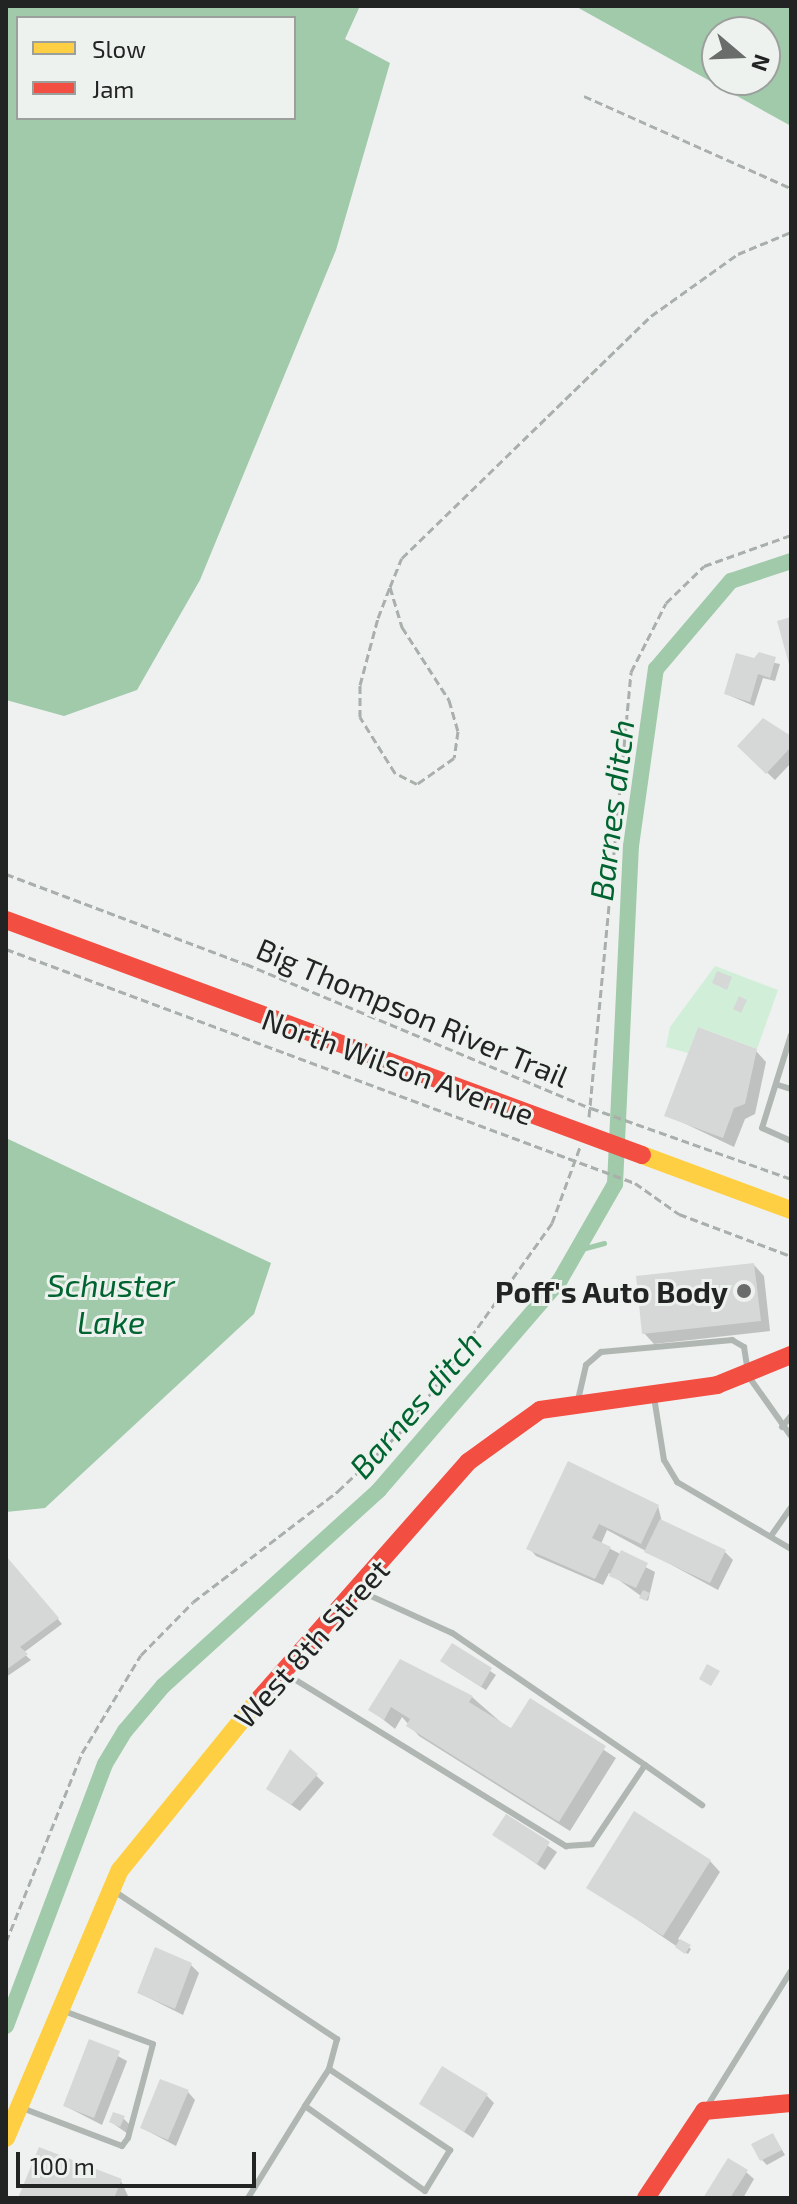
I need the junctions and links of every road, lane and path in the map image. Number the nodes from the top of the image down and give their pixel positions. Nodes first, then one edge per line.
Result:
1 (584, 96) dead end
2 (791, 188) edge
3 (791, 232) edge
4 (791, 535) edge
5 (390, 587) junction
6 (6, 874) edge
7 (6, 920) edge
8 (6, 949) edge
9 (791, 1035) edge
10 (778, 1085) junction
11 (791, 1089) edge
12 (591, 1108) junction
13 (585, 1136) junction
14 (791, 1141) edge
15 (574, 1161) junction
16 (791, 1179) edge
17 (791, 1210) edge
18 (791, 1256) edge
19 (791, 1355) edge
20 (749, 1377) junction
21 (654, 1393) junction
22 (578, 1401) junction
23 (791, 1416) edge
24 (782, 1427) junction
25 (791, 1436) edge
26 (791, 1507) edge
27 (771, 1536) junction
28 (791, 1549) edge
29 (360, 1591) junction
30 (286, 1674) junction
31 (645, 1765) junction
32 (702, 1805) dead end
33 (110, 1888) junction
34 (6, 1942) edge
35 (791, 1971) edge
36 (59, 2010) junction
37 (329, 2069) junction
38 (791, 2103) edge
39 (305, 2106) junction
40 (19, 2107) junction
41 (704, 2111) junction
42 (6, 2138) edge
43 (248, 2198) edge
44 (646, 2198) edge

1 - 2 path
3 - 5 path
4 - 12 path, Big Thompson River Trail
5 - 5 path
6 - 12 path, Big Thompson River Trail
7 - 13 street, North Wilson Avenue
8 - 15 path
9 - 10 lane
10 - 11 lane
10 - 14 lane
12 - 16 path
13 - 15 path
13 - 17 street, North Wilson Avenue
15 - 18 path
15 - 34 path
19 - 20 street, West 8th Street
20 - 21 street, West 8th Street
20 - 22 lane
20 - 24 lane
21 - 22 street, West 8th Street
21 - 27 lane
22 - 29 street, West 8th Street
23 - 24 lane
24 - 25 lane
26 - 27 lane
27 - 28 lane
29 - 30 street, West 8th Street
29 - 31 lane
30 - 31 lane
30 - 33 street, West 8th Street
31 - 32 lane
33 - 36 street, West 8th Street
33 - 37 lane
35 - 41 lane
36 - 40 street, West 8th Street
36 - 40 lane
37 - 39 lane
37 - 39 lane
38 - 41 street
39 - 43 lane
40 - 42 street, West 8th Street
41 - 44 street

